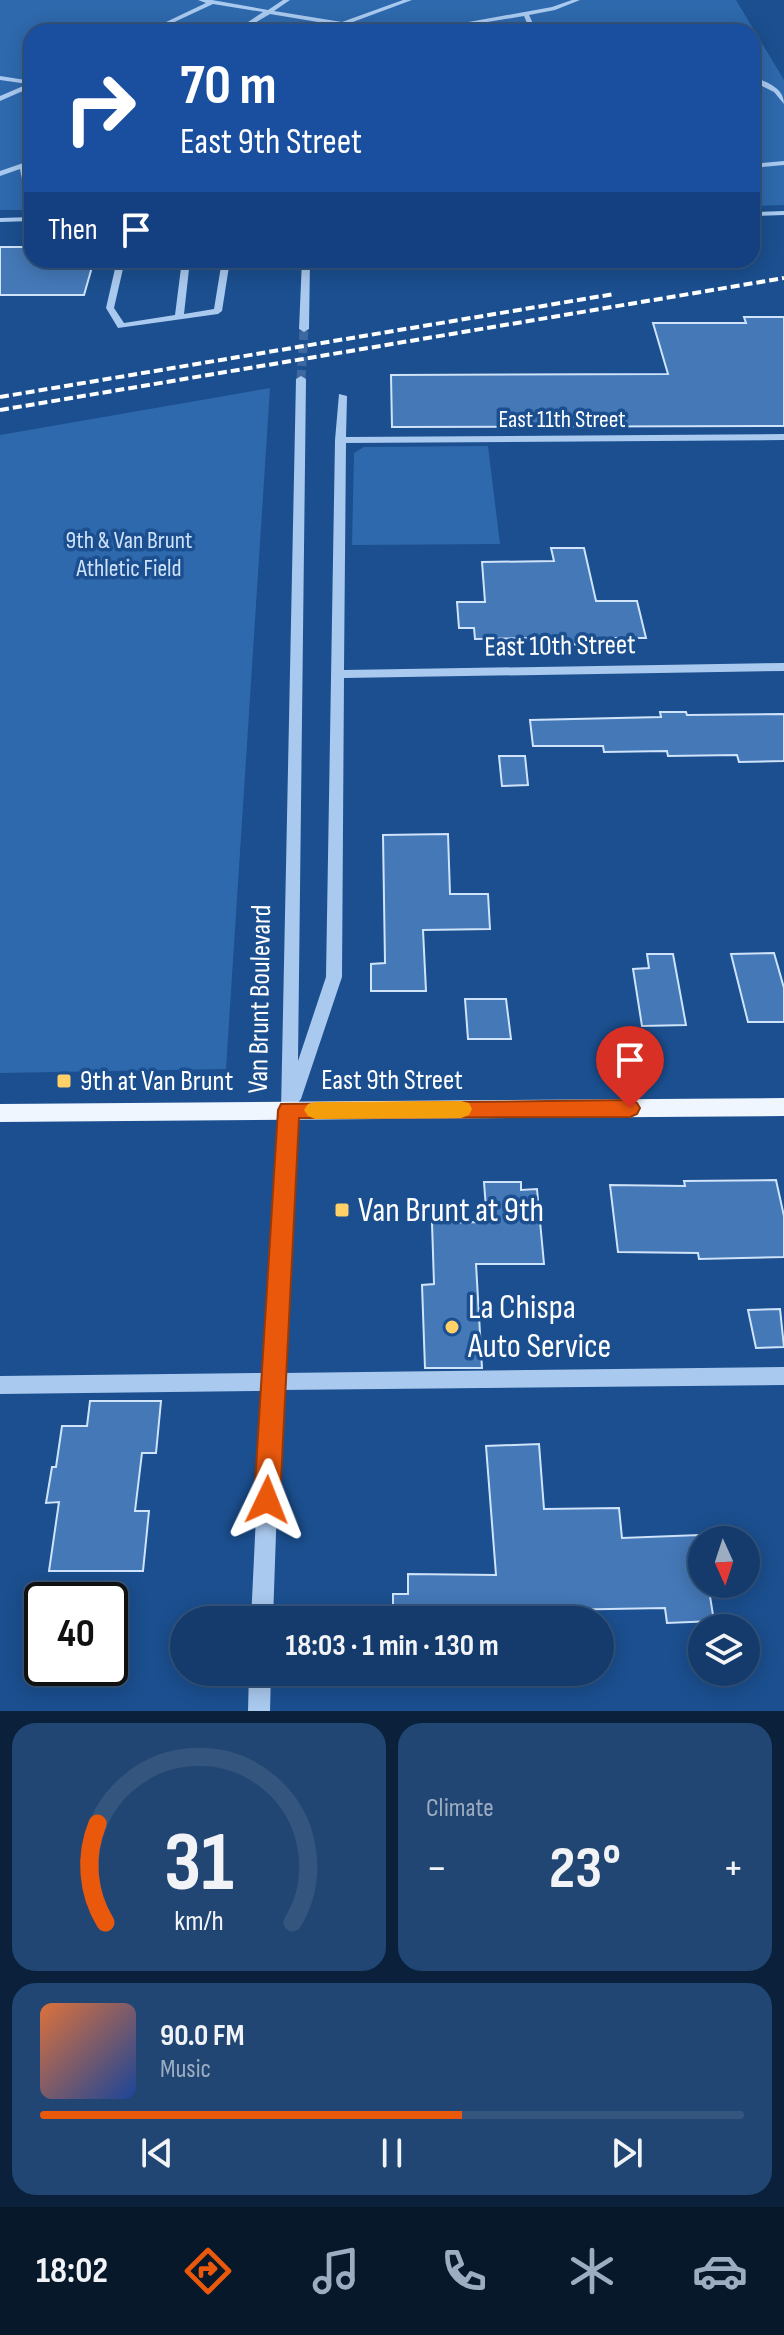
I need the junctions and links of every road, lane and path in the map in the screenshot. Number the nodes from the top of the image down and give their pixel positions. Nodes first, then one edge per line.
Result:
1 (201, 0) edge
2 (287, 0) edge
3 (409, 0) edge
4 (577, 0) edge
5 (213, 1) edge
6 (269, 12) junction
7 (526, 14) junction
8 (165, 24) edge
9 (249, 24) edge
10 (342, 24) joint
11 (471, 24) edge
12 (530, 24) edge
13 (0, 78) edge
14 (24, 82) edge
15 (760, 82) edge
16 (24, 88) edge
17 (0, 99) edge
18 (784, 102) edge
19 (784, 163) edge
20 (24, 165) edge
21 (760, 165) edge
22 (0, 174) edge
23 (784, 213) edge
24 (760, 214) edge
25 (24, 219) edge
26 (0, 220) edge
27 (119, 268) edge
28 (185, 268) edge
29 (225, 268) edge
30 (306, 268) edge
31 (179, 317) junction
32 (304, 329) tunnel mouth
33 (301, 379) tunnel mouth
34 (342, 396) dead end
35 (784, 437) edge
36 (340, 440) junction
37 (784, 667) edge
38 (337, 674) junction
39 (784, 1107) edge
40 (289, 1110) junction
41 (0, 1113) edge
42 (784, 1376) edge
43 (272, 1381) junction
44 (0, 1385) edge
45 (263, 1606) edge
46 (260, 1686) edge
47 (259, 1711) edge

1 - 5 street
2 - 6 street
3 - 10 street
4 - 7 street
5 - 6 street
5 - 8 street
6 - 9 street
6 - 10 street
7 - 11 street
7 - 12 street
13 - 14 street
15 - 18 street
16 - 17 street
19 - 21 street
20 - 22 street
23 - 24 street
25 - 26 street
27 - 31 street
28 - 31 street
29 - 31 street
30 - 32 street
33 - 40 street, Van Brunt Boulevard
34 - 36 street
35 - 36 street, East 11th Street
36 - 38 street
37 - 38 street, East 10th Street
38 - 40 street
39 - 40 main road, East 9th Street
40 - 41 main road, East 9th Street
40 - 43 street, Van Brunt Boulevard
42 - 43 street
43 - 44 street
43 - 45 street, Van Brunt Boulevard
46 - 47 street

